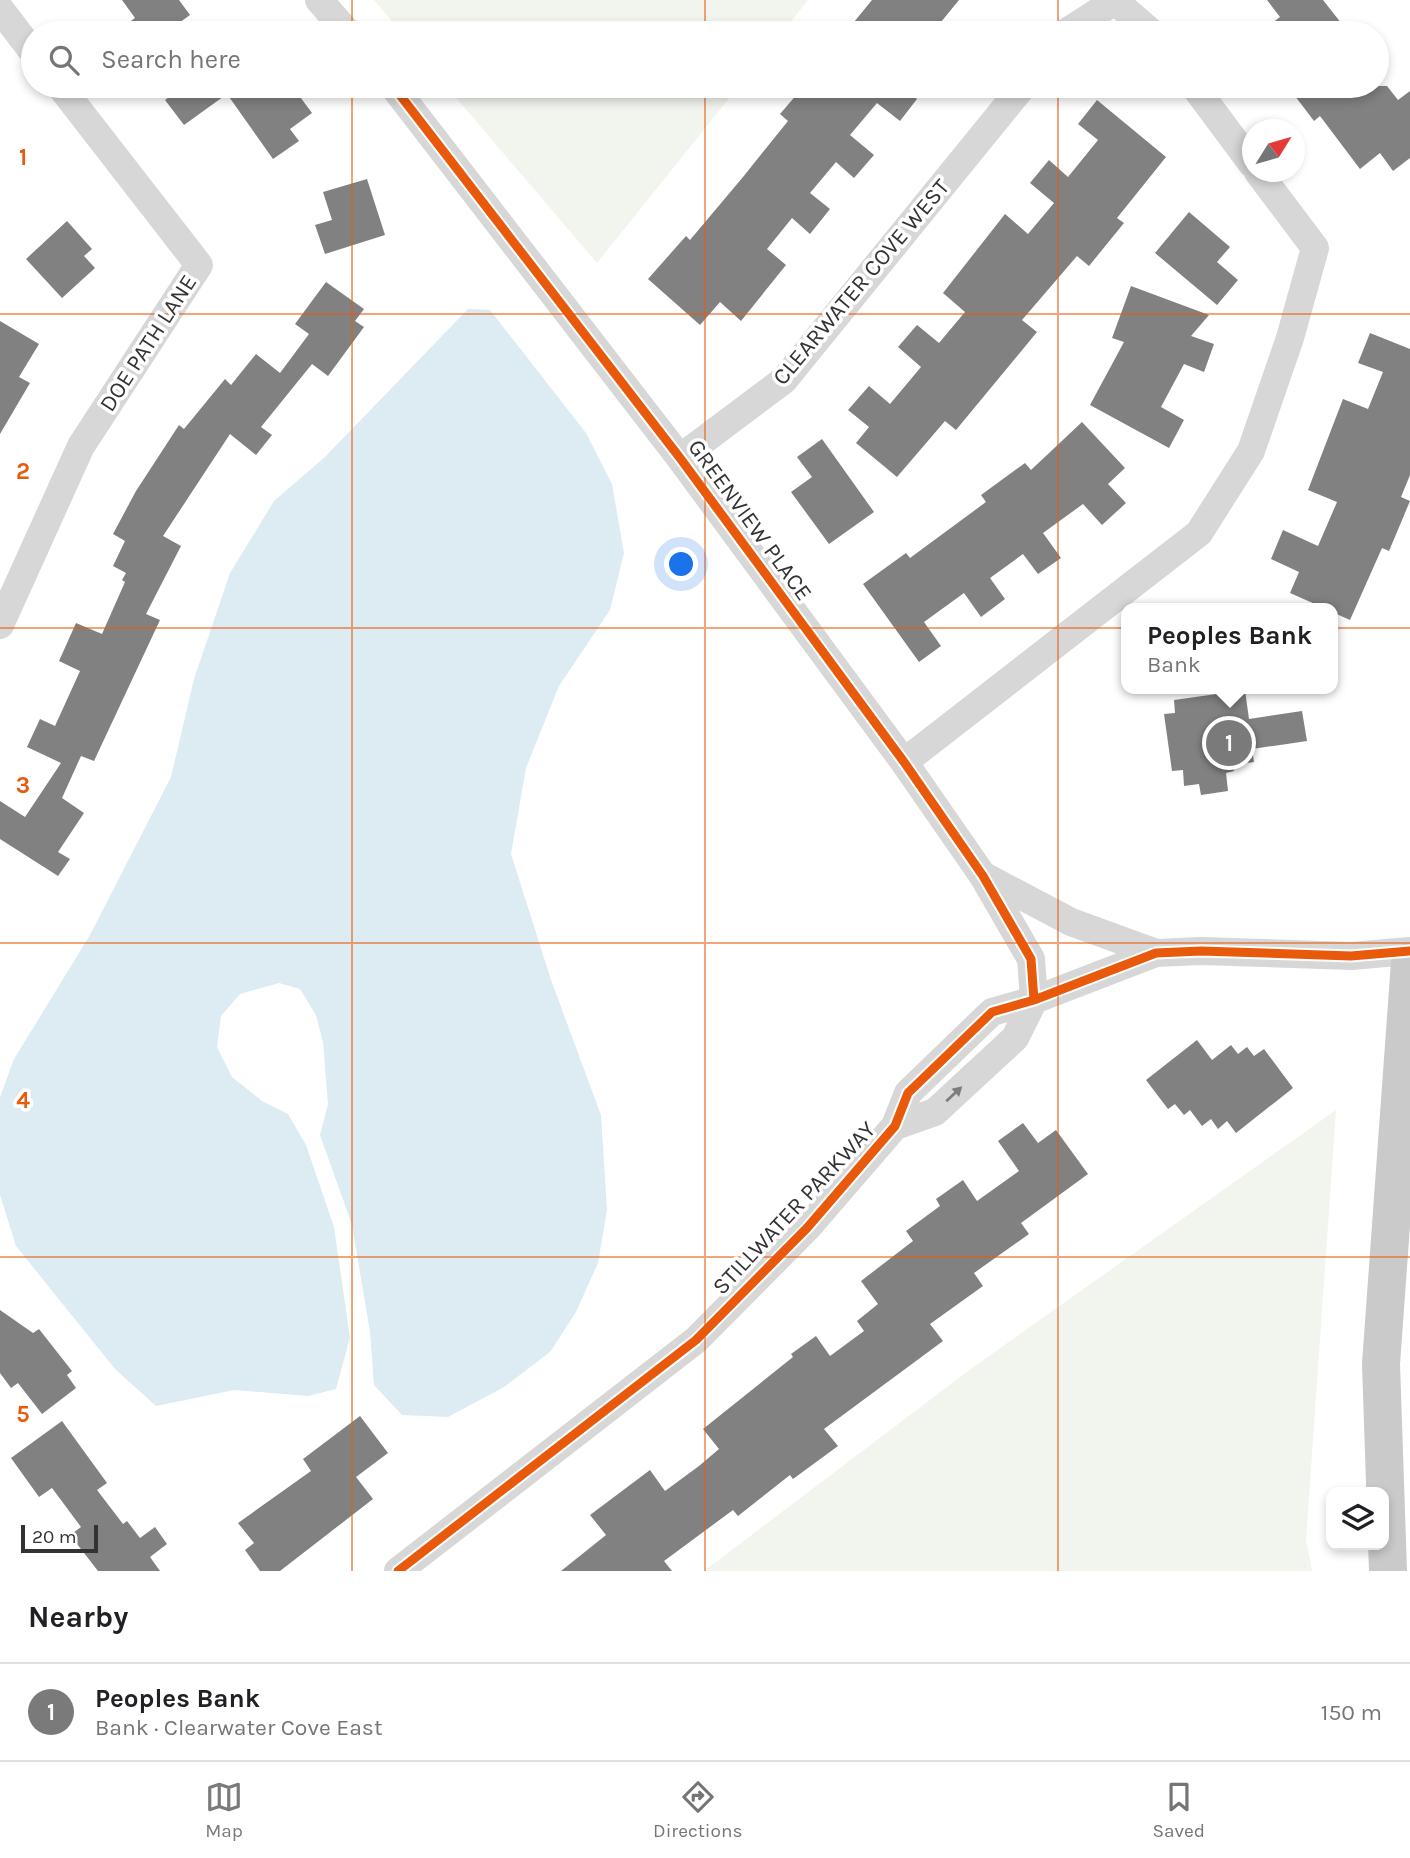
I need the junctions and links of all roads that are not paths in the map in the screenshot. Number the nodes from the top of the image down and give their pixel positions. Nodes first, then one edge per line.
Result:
1 (318, 0) edge
2 (1115, 1) edge
3 (0, 9) edge
4 (337, 21) edge
5 (1084, 21) edge
6 (1138, 21) edge
7 (21, 36) edge
8 (69, 98) edge
9 (402, 98) edge
10 (1013, 98) edge
11 (1203, 98) edge
12 (1242, 151) edge
13 (1266, 182) edge
14 (680, 458) junction
15 (0, 625) edge
16 (904, 762) junction
17 (984, 876) junction
18 (1410, 951) edge
19 (1156, 953) junction
20 (1410, 962) edge
21 (1034, 1000) junction
22 (398, 1571) edge
23 (1388, 1571) edge

1 - 4 street
2 - 5 street
2 - 6 street
3 - 7 street
8 - 15 street, DOE PATH LANE
9 - 14 street, GREENVIEW PLACE
10 - 14 street, CLEARWATER COVE WEST
11 - 12 street
13 - 16 street
14 - 16 street, GREENVIEW PLACE
16 - 17 street, GREENVIEW PLACE
17 - 19 street, GREENVIEW PLACE
17 - 21 street, GREENVIEW PLACE
18 - 19 street
19 - 21 street
20 - 23 main road
21 - 22 street, STILLWATER PARKWAY

